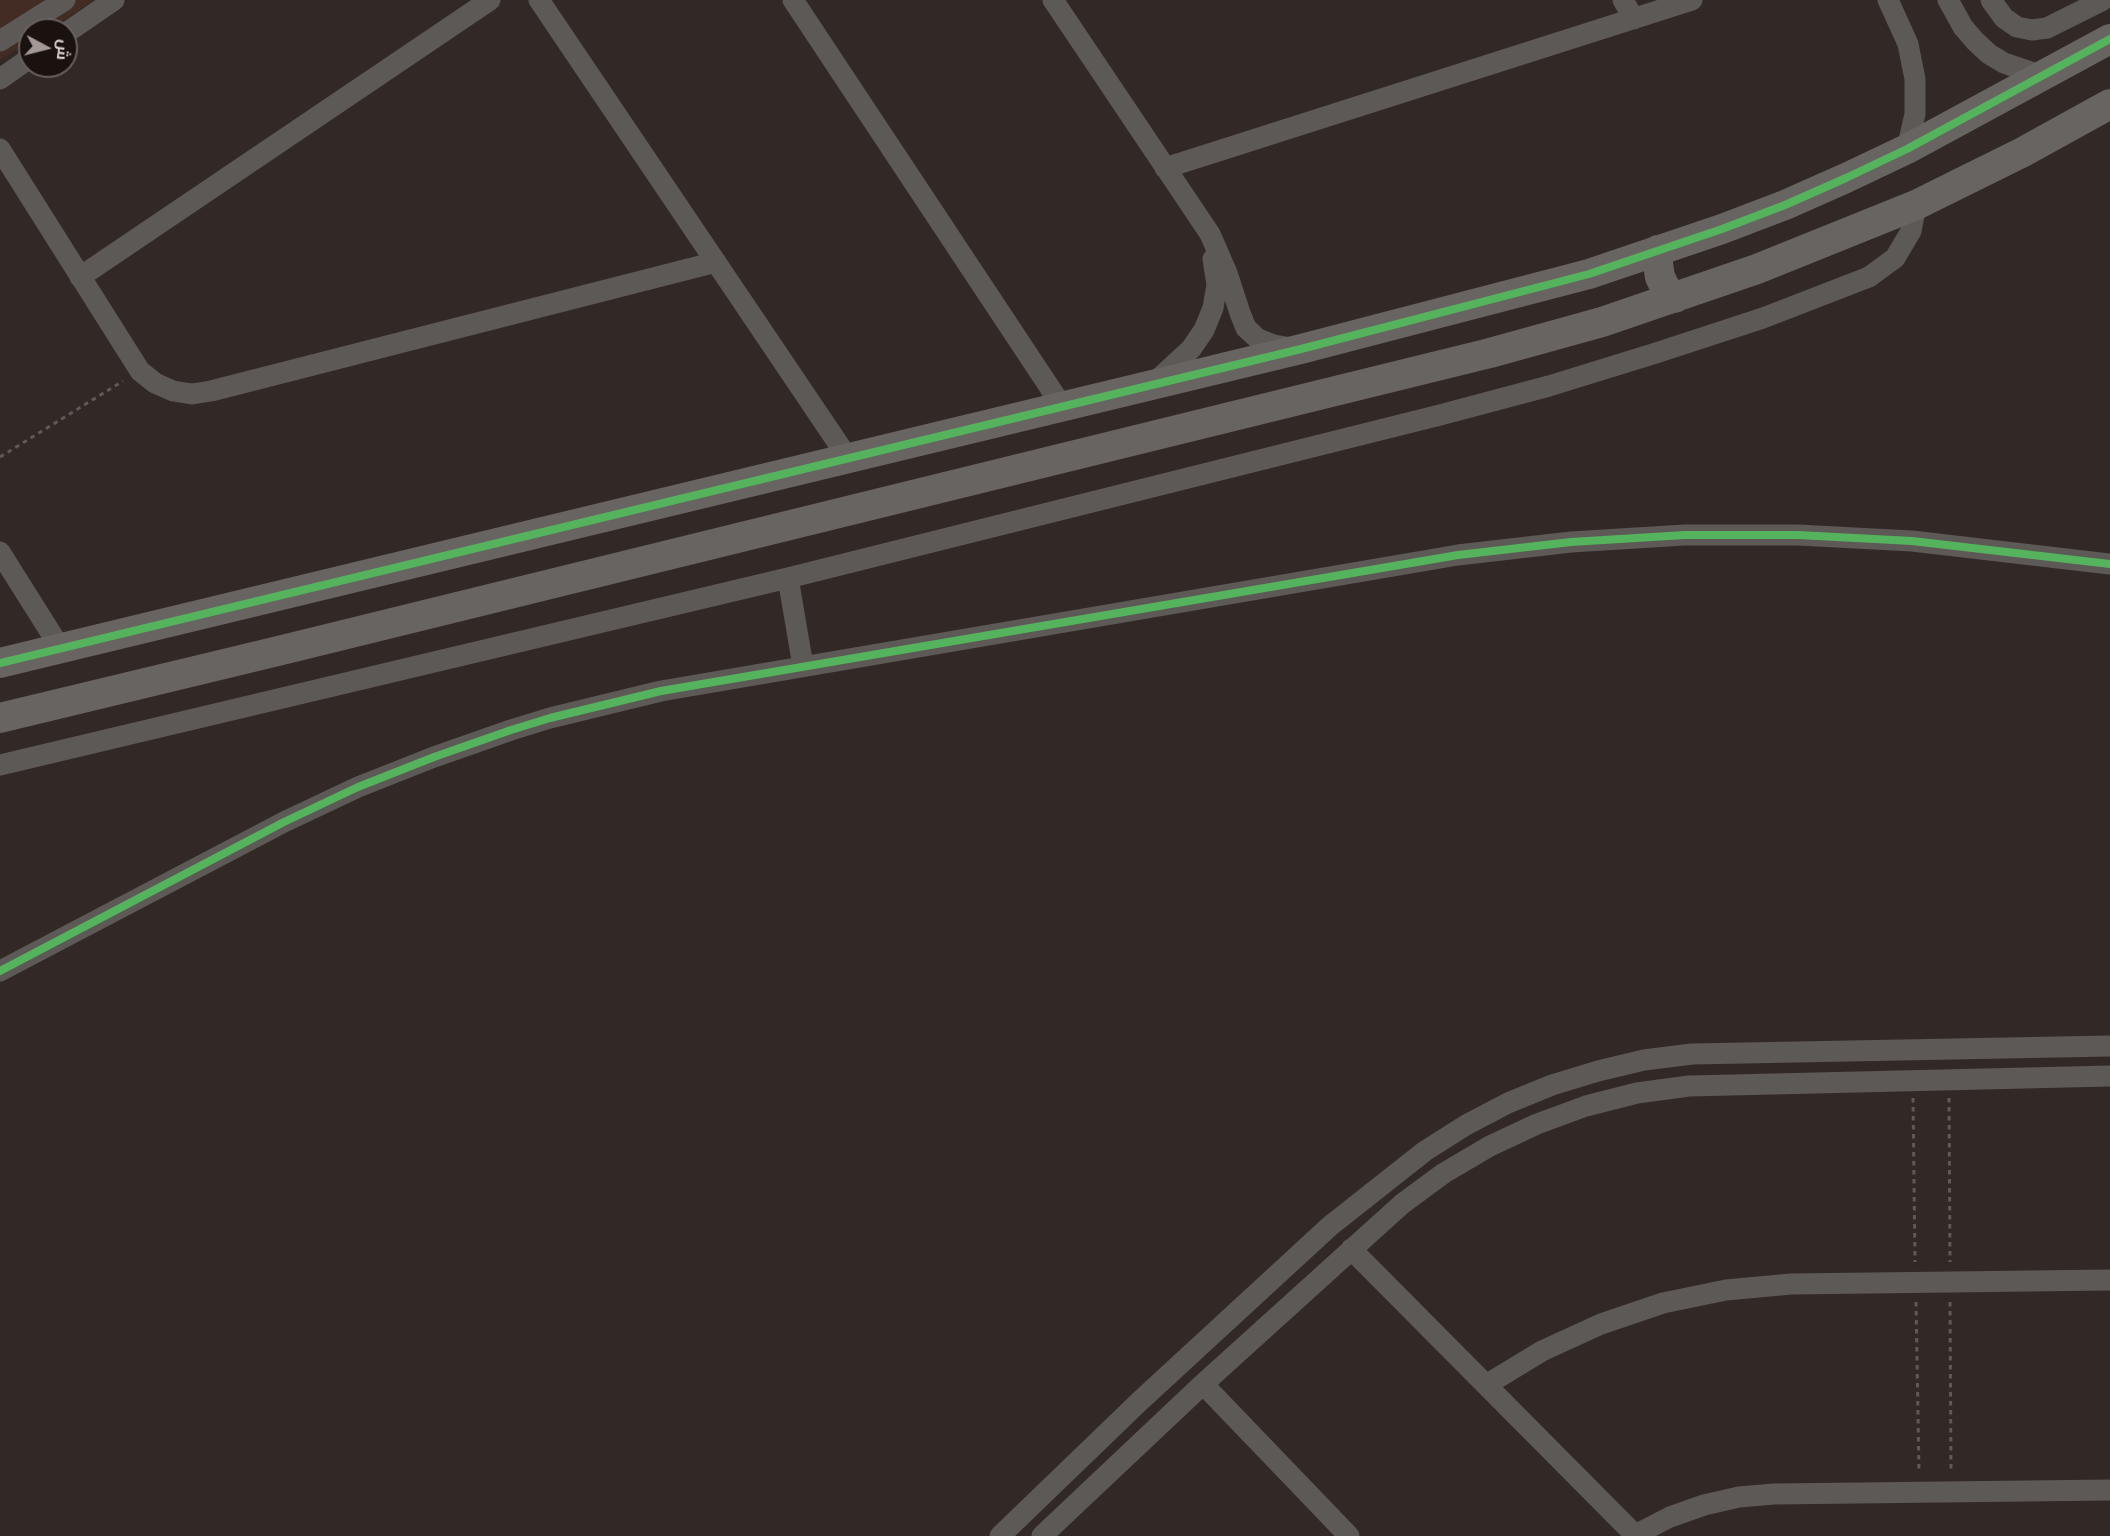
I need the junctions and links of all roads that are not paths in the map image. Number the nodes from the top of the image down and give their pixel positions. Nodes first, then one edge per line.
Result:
1 (65, 0) edge
2 (114, 0) edge
3 (490, 0) edge
4 (538, 0) edge
5 (793, 0) edge
6 (1053, 0) edge
7 (1623, 0) edge
8 (1692, 0) edge
9 (1888, 0) edge
10 (1948, 0) edge
11 (1991, 0) edge
12 (2103, 0) edge
13 (1634, 19) junction
14 (78, 25) edge
15 (2110, 39) edge
16 (0, 41) edge
17 (18, 66) edge
18 (2042, 76) junction
19 (0, 79) edge
20 (2110, 104) edge
21 (0, 149) edge
22 (1907, 149) junction
23 (1165, 168) junction
24 (1916, 205) junction
25 (1210, 234) junction
26 (1658, 250) junction
27 (716, 262) junction
28 (1589, 274) junction
29 (80, 276) junction
30 (1675, 298) junction
31 (1602, 322) junction
32 (1301, 349) junction
33 (1152, 385) junction
34 (1062, 406) junction
35 (848, 458) junction
36 (0, 552) edge
37 (2110, 564) edge
38 (788, 578) junction
39 (61, 649) junction
40 (0, 663) edge
41 (803, 666) junction
42 (0, 718) edge
43 (0, 765) edge
44 (0, 971) edge
45 (2110, 1046) edge
46 (2110, 1076) edge
47 (1351, 1249) junction
48 (2110, 1280) edge
49 (1203, 1384) junction
50 (1486, 1385) junction
51 (2110, 1490) edge
52 (1342, 1533) edge
53 (1000, 1536) edge
54 (1042, 1536) edge
55 (1636, 1536) edge

1 - 16 street
2 - 14 street
3 - 29 street
4 - 27 street
5 - 34 street
6 - 23 street
7 - 13 street
8 - 13 street
9 - 22 street
10 - 18 street
11 - 12 street
13 - 23 street
15 - 18 street
17 - 19 street
18 - 22 street
20 - 24 street
21 - 29 street
22 - 26 street
23 - 25 street
24 - 30 street
24 - 38 street
25 - 32 street
25 - 33 street
26 - 28 street
26 - 30 street
27 - 29 street
27 - 35 street
28 - 31 street
28 - 32 street
30 - 31 street
31 - 42 street
32 - 33 street
33 - 34 street
34 - 35 street
35 - 39 street
36 - 39 street
37 - 41 street
38 - 41 street
38 - 43 street
39 - 40 street
41 - 44 street
45 - 53 street
46 - 47 street
47 - 49 street
47 - 50 street
48 - 50 street
49 - 52 street
49 - 54 street
50 - 55 street
51 - 55 street

